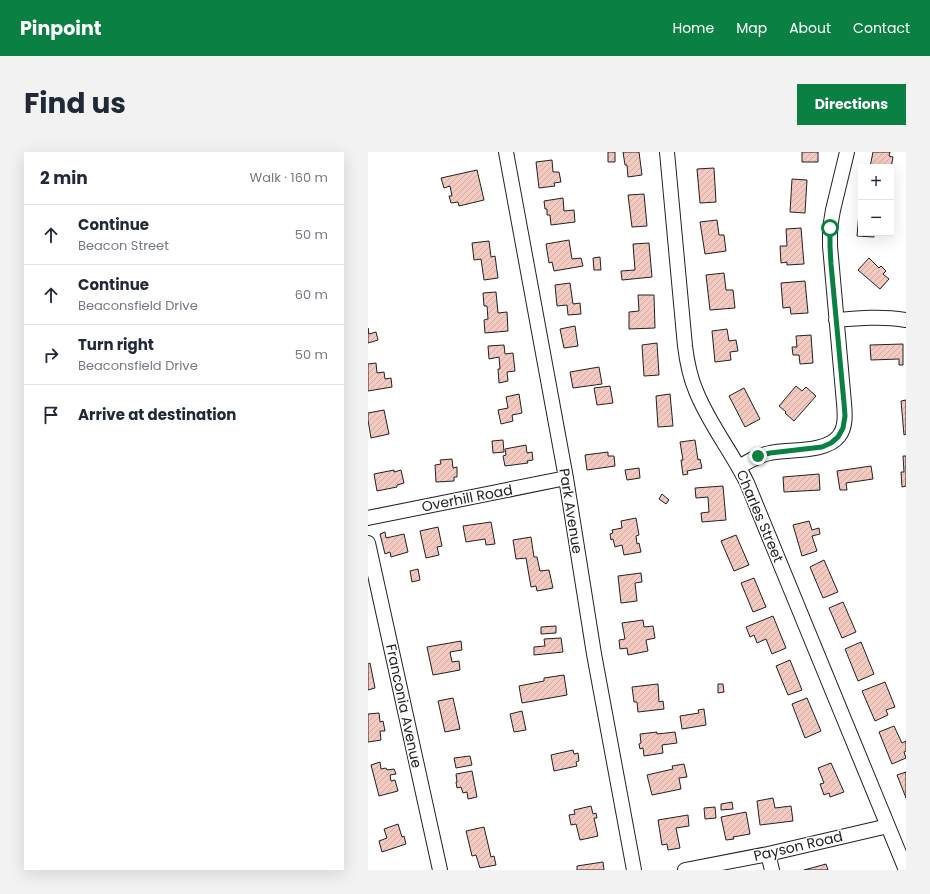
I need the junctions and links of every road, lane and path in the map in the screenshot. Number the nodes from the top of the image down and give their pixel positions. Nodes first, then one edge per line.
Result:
1 (506, 152) edge
2 (667, 152) edge
3 (847, 152) edge
4 (836, 320) junction
5 (906, 320) edge
6 (739, 467) junction
7 (566, 478) junction
8 (368, 518) edge
9 (368, 543) edge
10 (888, 826) junction
11 (768, 854) junction
12 (440, 870) edge
13 (634, 870) edge
14 (685, 870) edge
15 (772, 870) edge
16 (906, 870) edge

1 - 7 street, Park Avenue
2 - 6 street, Charles Street
3 - 4 street
4 - 5 street
4 - 6 street
6 - 10 street, Charles Street
7 - 8 street, Overhill Road
7 - 13 street, Park Avenue
9 - 12 street, Franconia Avenue
10 - 11 street, Payson Road
10 - 16 street, Charles Street
11 - 14 street, Payson Road
11 - 15 street

